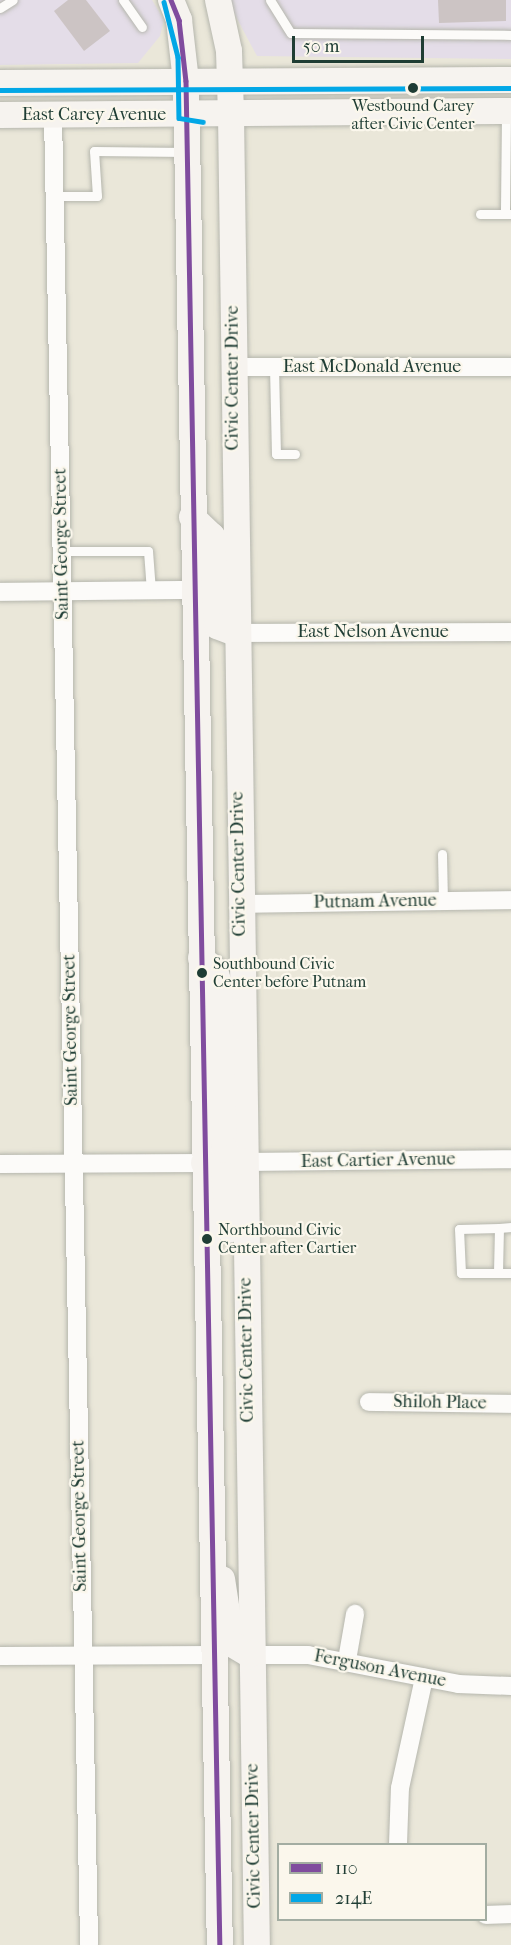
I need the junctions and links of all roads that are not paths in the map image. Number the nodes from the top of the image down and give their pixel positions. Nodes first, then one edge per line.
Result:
1 (13, 0) edge
2 (123, 0) edge
3 (171, 0) edge
4 (218, 0) edge
5 (270, 0) edge
6 (0, 8) edge
7 (142, 27) dead end
8 (511, 35) edge
9 (511, 80) edge
10 (186, 81) junction
11 (230, 81) junction
12 (0, 83) edge
13 (509, 111) edge
14 (0, 115) edge
15 (53, 115) junction
16 (231, 115) junction
17 (186, 116) junction
18 (186, 152) junction
19 (55, 196) junction
20 (480, 214) dead end
21 (508, 214) edge
22 (233, 367) junction
23 (274, 367) junction
24 (511, 367) edge
25 (295, 454) dead end
26 (192, 517) junction
27 (62, 551) junction
28 (194, 590) junction
29 (63, 591) junction
30 (151, 591) junction
31 (0, 592) edge
32 (511, 632) edge
33 (235, 633) junction
34 (442, 854) dead end
35 (511, 900) edge
36 (443, 901) junction
37 (239, 904) junction
38 (201, 958) junction
39 (511, 1160) edge
40 (204, 1162) junction
41 (245, 1162) junction
42 (0, 1164) edge
43 (74, 1164) junction
44 (511, 1227) edge
45 (499, 1228) junction
46 (498, 1272) junction
47 (511, 1273) edge
48 (247, 1359) junction
49 (369, 1402) dead end
50 (511, 1404) edge
51 (210, 1526) junction
52 (355, 1614) dead end
53 (213, 1655) junction
54 (250, 1655) junction
55 (0, 1656) edge
56 (83, 1656) junction
57 (347, 1660) junction
58 (424, 1678) junction
59 (511, 1686) edge
60 (253, 1775) junction
61 (398, 1843) edge
62 (511, 1914) edge
63 (487, 1915) edge
64 (89, 1945) edge
65 (220, 1945) edge
66 (257, 1945) edge

1 - 6 lane
2 - 7 lane
3 - 10 main road, Civic Center Drive
4 - 11 main road, Civic Center Drive
5 - 8 lane
9 - 11 main road, East Carey Avenue
10 - 11 main road, East Carey Avenue
10 - 12 main road, East Carey Avenue
10 - 17 main road, Civic Center Drive
11 - 16 main road, Civic Center Drive
13 - 16 main road, East Carey Avenue
13 - 21 lane
14 - 15 main road, East Carey Avenue
15 - 17 main road, East Carey Avenue
15 - 19 street, Saint George Street
16 - 17 main road, East Carey Avenue
16 - 22 main road, Civic Center Drive
17 - 18 main road, Civic Center Drive
18 - 19 lane
18 - 26 main road, Civic Center Drive
19 - 27 street, Saint George Street
20 - 21 lane
22 - 23 street, East McDonald Avenue
22 - 33 main road, Civic Center Drive
23 - 24 street, East McDonald Avenue
23 - 25 lane
26 - 28 main road, Civic Center Drive
26 - 33 main road
27 - 29 street, Saint George Street
27 - 30 lane
28 - 30 street
28 - 38 main road, Civic Center Drive
29 - 30 street
29 - 31 street
29 - 43 street, Saint George Street
32 - 33 street, East Nelson Avenue
33 - 37 main road, Civic Center Drive
34 - 36 lane
35 - 36 street, Putnam Avenue
36 - 37 street, Putnam Avenue
37 - 41 main road, Civic Center Drive
38 - 40 main road, Civic Center Drive
38 - 41 main road
39 - 41 street, East Cartier Avenue
40 - 43 street
40 - 48 main road
40 - 51 main road, Civic Center Drive
41 - 48 main road, Civic Center Drive
42 - 43 street
43 - 56 street, Saint George Street
44 - 45 lane
45 - 46 lane
45 - 46 lane
46 - 47 lane
48 - 54 main road, Civic Center Drive
49 - 50 street, Shiloh Place
51 - 53 main road, Civic Center Drive
51 - 54 main road
52 - 57 street
53 - 56 street
53 - 60 main road
53 - 65 main road, Civic Center Drive
54 - 57 street, Ferguson Avenue
54 - 60 main road, Civic Center Drive
55 - 56 street
56 - 64 street, Saint George Street
57 - 58 street, Ferguson Avenue
58 - 59 street, Ferguson Avenue
58 - 61 street
60 - 66 main road, Civic Center Drive
62 - 63 street

